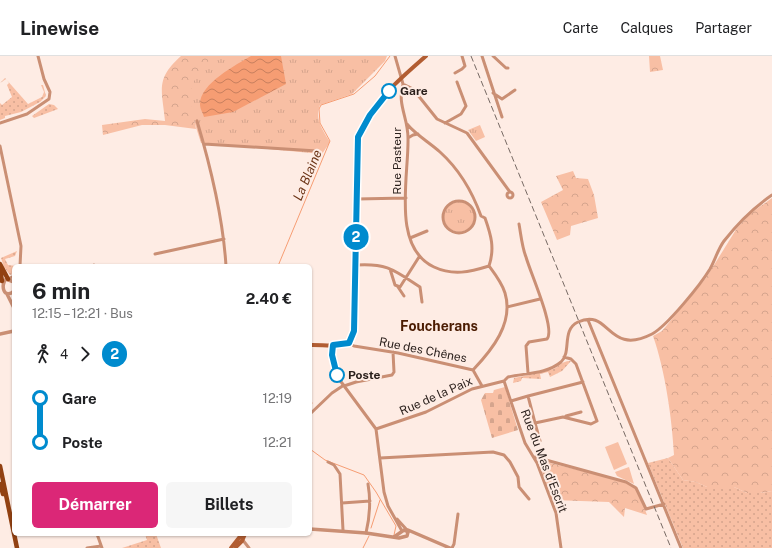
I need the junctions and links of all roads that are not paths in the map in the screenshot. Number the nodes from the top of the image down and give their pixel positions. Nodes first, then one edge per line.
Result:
1 (38, 56) edge
2 (395, 56) edge
3 (426, 56) edge
4 (462, 56) edge
5 (482, 56) edge
6 (493, 56) edge
7 (508, 68) dead end
8 (455, 73) dead end
9 (400, 79) junction
10 (457, 82) dead end
11 (402, 84) junction
12 (515, 90) dead end
13 (494, 93) junction
14 (502, 116) dead end
15 (197, 121) dead end
16 (0, 123) edge
17 (445, 123) junction
18 (407, 124) junction
19 (418, 134) junction
20 (408, 138) junction
21 (204, 144) junction
22 (0, 146) edge
23 (317, 151) dead end
24 (510, 192) dead end
25 (772, 195) edge
26 (406, 198) junction
27 (357, 199) junction
28 (475, 202) junction
29 (466, 203) junction
30 (481, 216) junction
31 (474, 220) junction
32 (519, 224) dead end
33 (427, 231) dead end
34 (410, 238) junction
35 (224, 240) junction
36 (155, 254) dead end
37 (418, 257) junction
38 (0, 264) edge
39 (20, 264) edge
40 (226, 264) edge
41 (356, 265) junction
42 (489, 266) junction
43 (389, 268) junction
44 (0, 269) edge
45 (12, 277) edge
46 (405, 277) junction
47 (8, 279) junction
48 (2, 281) junction
49 (12, 281) edge
50 (398, 287) junction
51 (12, 292) edge
52 (7, 294) junction
53 (404, 296) dead end
54 (540, 299) junction
55 (422, 302) dead end
56 (12, 304) edge
57 (507, 307) junction
58 (588, 320) junction
59 (12, 332) edge
60 (0, 334) edge
61 (349, 343) junction
62 (312, 345) edge
63 (333, 345) junction
64 (393, 352) junction
65 (564, 357) junction
66 (472, 370) junction
67 (528, 373) junction
68 (504, 381) junction
69 (583, 382) junction
70 (344, 386) junction
71 (482, 386) junction
72 (528, 396) junction
73 (511, 400) junction
74 (312, 412) edge
75 (581, 412) dead end
76 (564, 417) junction
77 (535, 423) junction
78 (376, 429) junction
79 (540, 441) dead end
80 (535, 457) junction
81 (380, 458) junction
82 (328, 462) dead end
83 (0, 466) edge
84 (0, 484) edge
85 (368, 484) dead end
86 (529, 499) dead end
87 (370, 501) junction
88 (342, 503) junction
89 (664, 504) junction
90 (458, 514) dead end
91 (12, 528) edge
92 (312, 529) edge
93 (343, 530) junction
94 (405, 531) junction
95 (12, 532) edge
96 (366, 533) junction
97 (13, 536) edge
98 (14, 536) edge
99 (97, 536) edge
100 (406, 536) junction
101 (419, 536) junction
102 (242, 537) edge
103 (394, 537) junction
104 (101, 547) edge
105 (248, 547) edge
106 (16, 548) edge
107 (87, 548) edge
108 (231, 548) edge
109 (234, 548) edge
110 (244, 548) edge
111 (448, 548) edge
112 (560, 548) edge
113 (681, 548) edge

1 - 16 street
2 - 9 street
3 - 9 main road
4 - 8 street
5 - 13 street
6 - 7 street
9 - 11 street
9 - 27 main road
10 - 17 street
11 - 17 street
11 - 18 street, Rue Pasteur
12 - 13 street
13 - 14 street
15 - 21 street
17 - 24 street
18 - 19 street
18 - 20 street, Rue Pasteur
19 - 20 street
19 - 28 street
20 - 26 street, Rue Pasteur
21 - 23 street
21 - 35 street
22 - 39 street
25 - 58 street
26 - 27 street
26 - 34 street, Rue Pasteur
27 - 41 main road
28 - 29 street
28 - 30 street
29 - 31 street
29 - 31 street
30 - 31 street
30 - 42 street
32 - 54 street
33 - 34 street
34 - 37 street, Rue Pasteur
35 - 36 street
35 - 40 street
37 - 42 street
37 - 46 street
38 - 47 main road
41 - 43 street
41 - 61 main road
42 - 57 street, Rue des Chênes
43 - 46 street
43 - 50 street
44 - 48 main road
45 - 47 street
46 - 50 street
46 - 55 street
47 - 48 street
47 - 49 street
48 - 52 street
50 - 53 street
51 - 52 street
52 - 56 street
54 - 57 street
54 - 67 street
57 - 66 street, Rue des Chênes
58 - 65 street
58 - 89 street
59 - 60 street
61 - 63 main road
61 - 64 street, Rue des Chênes
62 - 63 main road
63 - 70 street
64 - 66 street, Rue des Chênes
64 - 70 street
65 - 67 street, Rue de la Paix
65 - 69 street
66 - 71 street
67 - 68 street, Rue de la Paix
68 - 71 street, Rue de la Paix
68 - 73 street, Rue du Mas d'Escrit
69 - 72 street
69 - 76 street
70 - 74 street
70 - 78 street
71 - 78 street, Rue de la Paix
72 - 73 street
72 - 77 street
73 - 80 street, Rue du Mas d'Escrit
75 - 76 street
76 - 77 street
77 - 79 street
78 - 81 street
80 - 89 street
80 - 112 street, Rue du Mas d'Escrit
81 - 86 street
81 - 94 street
82 - 88 street
83 - 91 main road
84 - 95 main road
85 - 87 street
87 - 88 street
87 - 96 street
88 - 93 street
89 - 113 street
90 - 111 street
92 - 93 street
93 - 96 street
94 - 100 street
94 - 101 street
94 - 103 street
96 - 103 street
97 - 106 main road
98 - 106 main road
99 - 104 street
100 - 101 street
100 - 103 street
101 - 111 street
102 - 105 street
102 - 108 main road
102 - 109 main road
104 - 107 street
105 - 110 street

